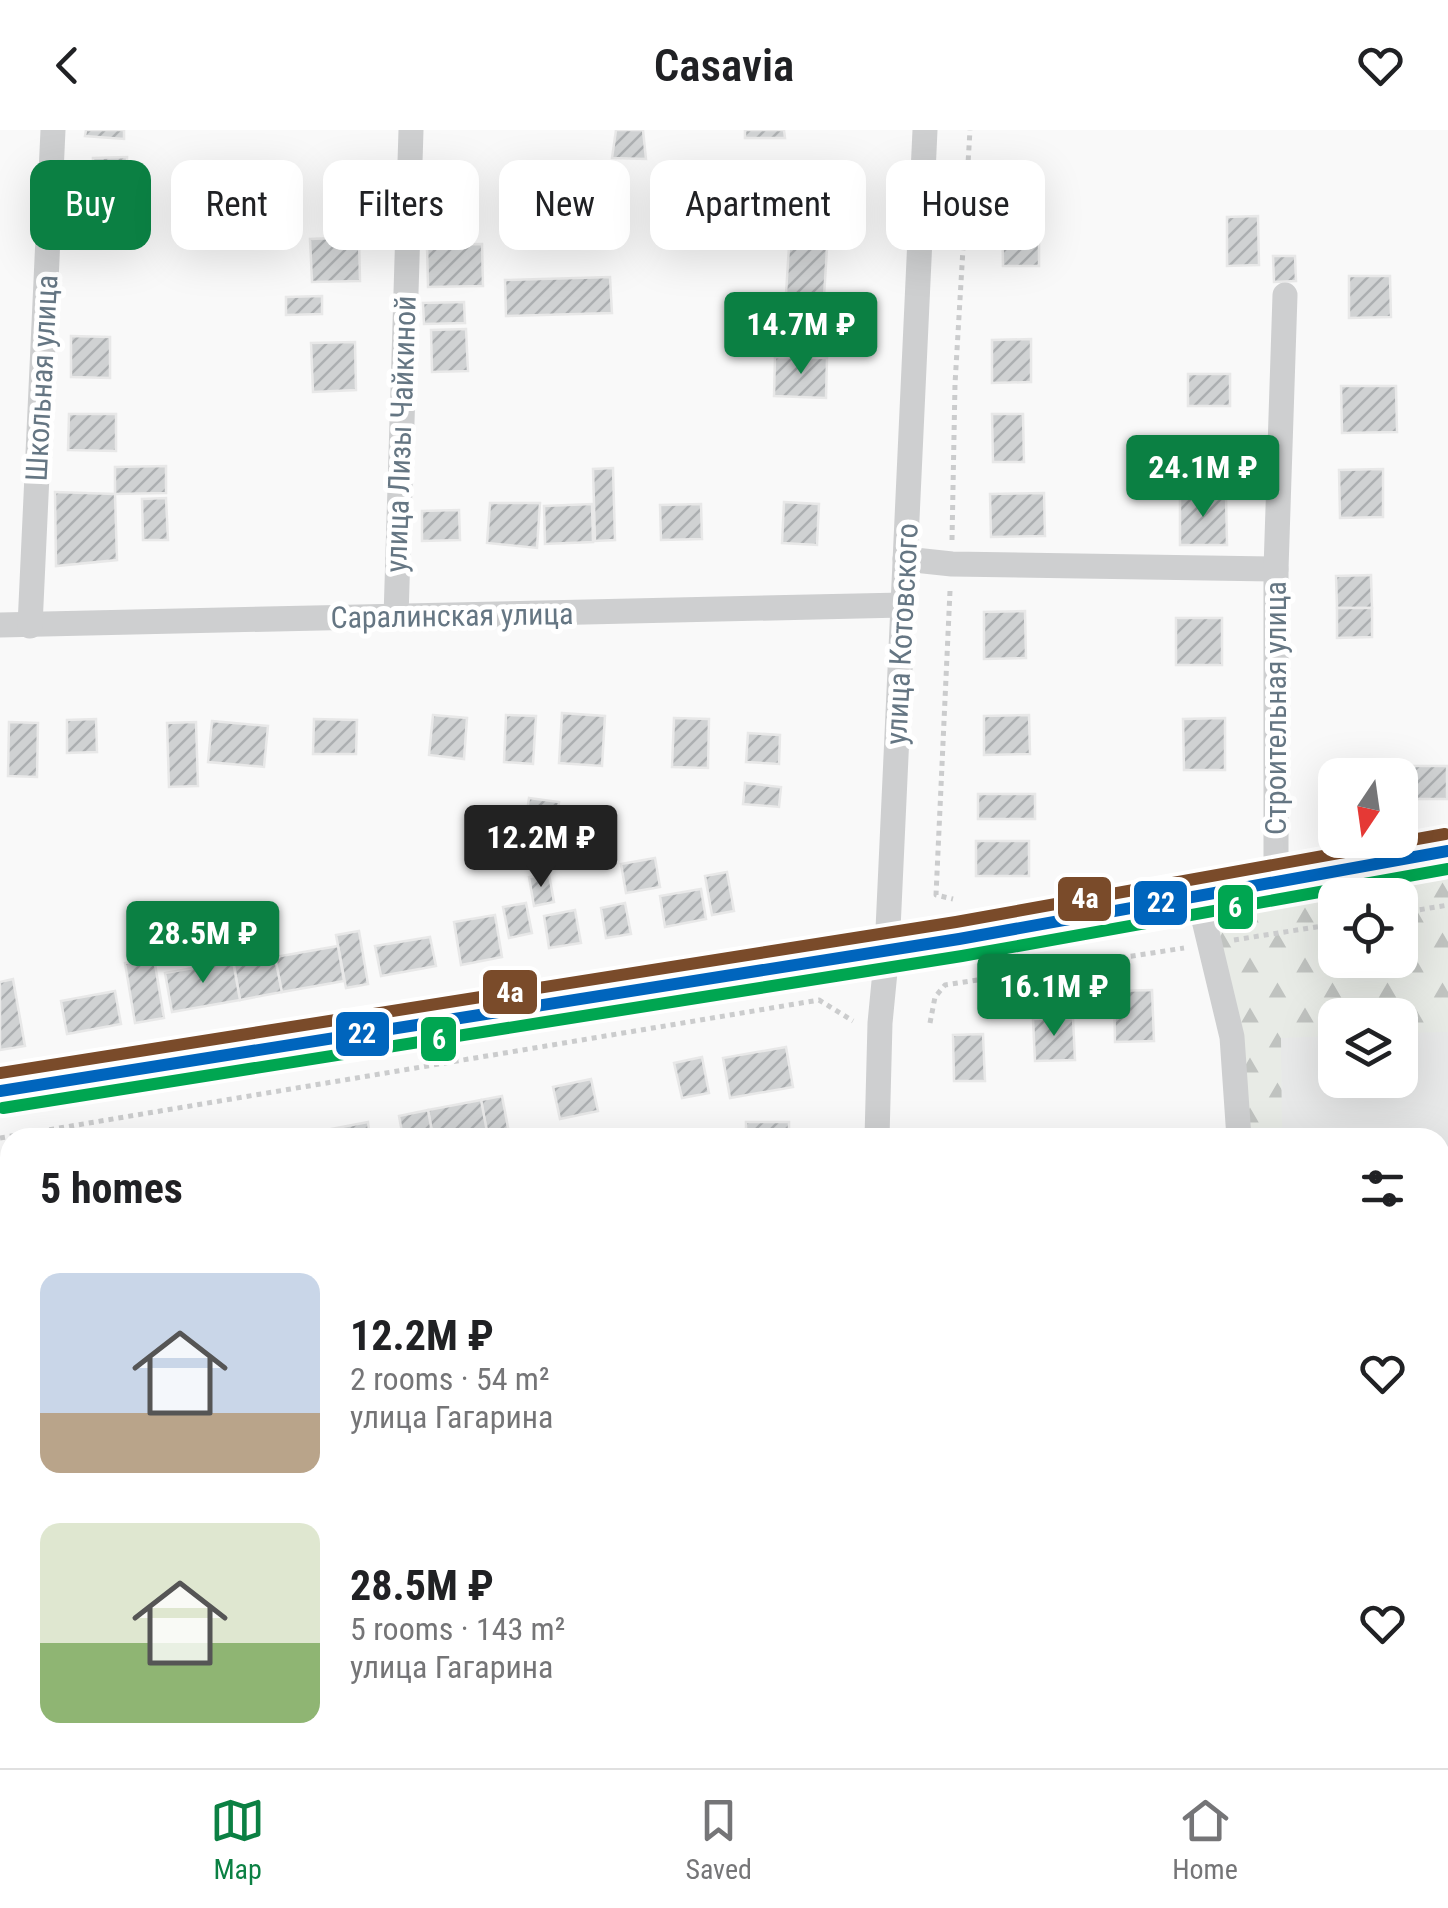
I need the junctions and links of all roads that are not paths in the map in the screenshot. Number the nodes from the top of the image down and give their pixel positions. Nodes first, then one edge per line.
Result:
1 (54, 130) edge
2 (411, 130) edge
3 (925, 130) edge
4 (1285, 296) dead end
5 (905, 560) junction
6 (1276, 568) junction
7 (903, 605) junction
8 (396, 617) junction
9 (0, 626) edge
10 (30, 626) junction
11 (1448, 851) edge
12 (1276, 880) junction
13 (1198, 895) junction
14 (888, 951) junction
15 (0, 1091) edge
16 (876, 1128) edge
17 (1238, 1128) edge

1 - 10 street, Школьная улица
2 - 8 street, улица Лизы Чайкиной
3 - 5 street, улица Котовского
4 - 6 street, Строительная улица
5 - 6 street
5 - 7 street, улица Котовского
6 - 12 street, Строительная улица
7 - 8 street, Саралинская улица
7 - 14 street, улица Котовского
8 - 10 street, Саралинская улица
9 - 10 street, Саралинская улица
11 - 12 street
12 - 13 street
13 - 14 street
13 - 17 street
14 - 15 street
14 - 16 street, улица Котовского

